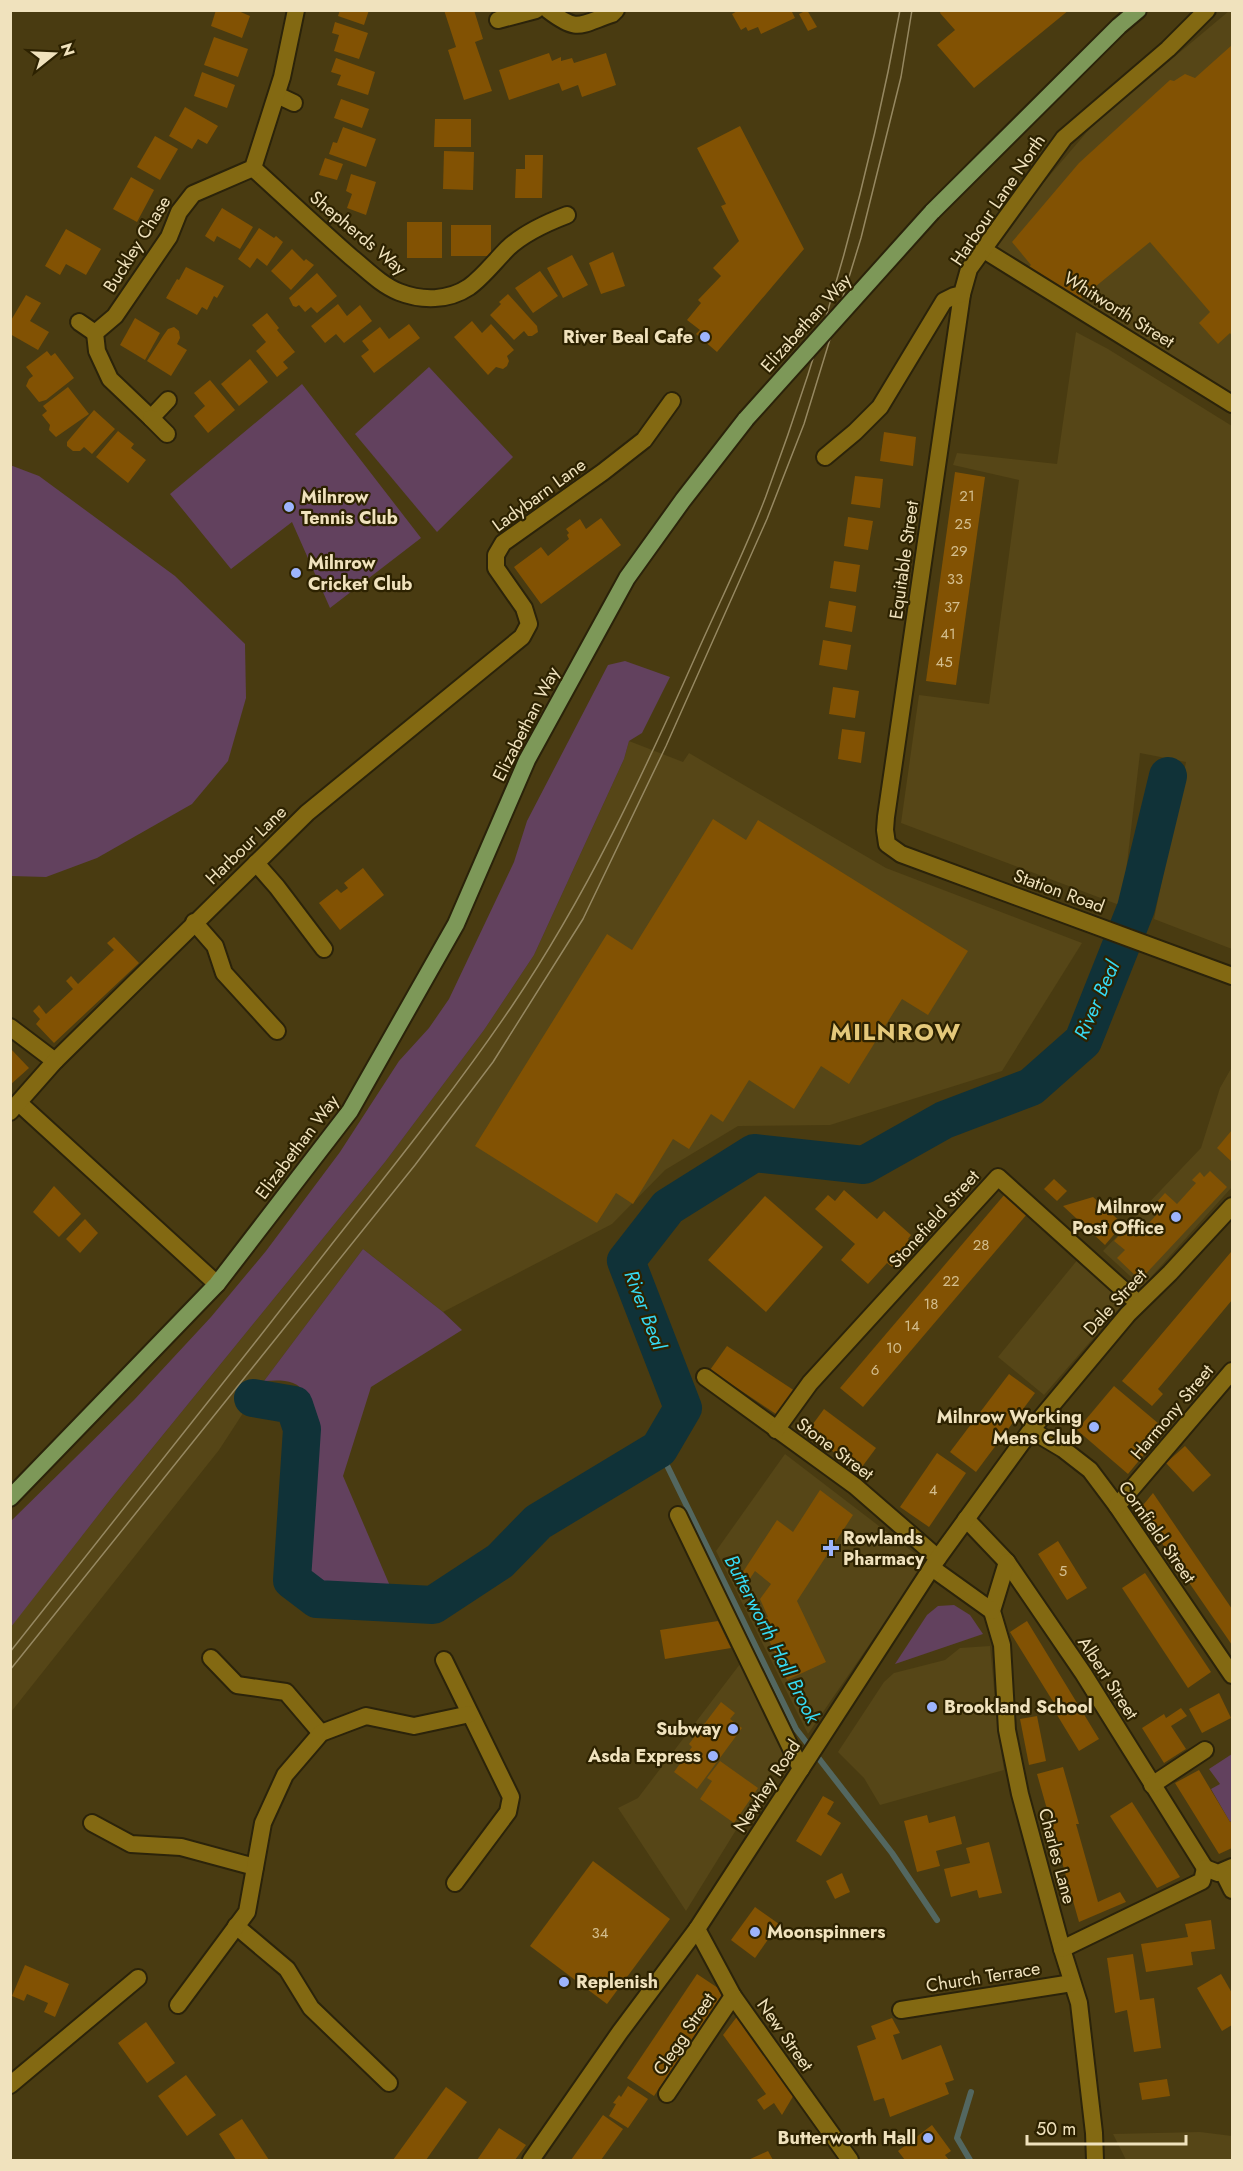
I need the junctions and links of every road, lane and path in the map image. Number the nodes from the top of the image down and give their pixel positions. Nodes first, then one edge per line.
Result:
1 (297, 10) edge
2 (536, 10) edge
3 (548, 10) edge
4 (616, 10) edge
5 (1138, 10) edge
6 (1207, 10) edge
7 (498, 20) dead end
8 (277, 94) junction
9 (294, 103) dead end
10 (253, 168) junction
11 (567, 215) dead end
12 (984, 250) junction
13 (962, 294) junction
14 (79, 322) dead end
15 (94, 333) junction
16 (168, 400) dead end
17 (672, 401) dead end
18 (1233, 404) edge
19 (151, 418) junction
20 (167, 434) dead end
21 (825, 457) dead end
22 (522, 637) joint
23 (885, 830) joint
24 (255, 863) junction
25 (194, 922) junction
26 (324, 949) dead end
27 (1233, 976) edge
28 (10, 1027) edge
29 (278, 1031) dead end
30 (55, 1061) junction
31 (15, 1108) edge
32 (1233, 1206) edge
33 (217, 1284) junction
34 (1138, 1303) junction
35 (1233, 1371) edge
36 (705, 1377) dead end
37 (776, 1430) junction
38 (1031, 1430) junction
39 (10, 1498) edge
40 (1117, 1506) junction
41 (678, 1515) dead end
42 (966, 1519) junction
43 (1007, 1562) junction
44 (935, 1563) junction
45 (992, 1611) junction
46 (211, 1658) dead end
47 (444, 1660) dead end
48 (1233, 1675) edge
49 (470, 1714) junction
50 (321, 1733) junction
51 (1205, 1750) dead end
52 (803, 1766) junction
53 (1152, 1785) junction
54 (92, 1823) dead end
55 (255, 1867) junction
56 (1205, 1868) junction
57 (1228, 1869) edge
58 (455, 1883) dead end
59 (1233, 1890) edge
60 (236, 1926) junction
61 (697, 1929) junction
62 (1062, 1949) junction
63 (138, 1978) dead end
64 (1072, 1983) junction
65 (733, 1996) junction
66 (178, 2004) dead end
67 (901, 2010) dead end
68 (389, 2083) dead end
69 (10, 2085) edge
70 (667, 2094) dead end
71 (531, 2160) edge
72 (848, 2160) edge
73 (1095, 2160) edge

1 - 8 street
2 - 7 street
3 - 4 street
5 - 33 main road, Elizabethan Way, bridge
6 - 12 street, Harbour Lane North
8 - 9 street
8 - 10 street
10 - 11 street, Shepherds Way
10 - 15 street, Buckley Chase
12 - 13 street, Harbour Lane North
12 - 18 street, Whitworth Street
13 - 21 street, Harbour Lane North
13 - 23 street, Equitable Street
14 - 15 street
15 - 19 street
16 - 19 street
17 - 22 street, Ladybarn Lane
19 - 20 street
22 - 24 street, Harbour Lane
23 - 27 street, Station Road
24 - 25 street, Harbour Lane
24 - 26 street
25 - 29 street
25 - 30 street, Harbour Lane
28 - 30 street
30 - 31 street, Harbour Lane
31 - 33 street, Harbour Lane
32 - 34 street, Dale Street
33 - 39 main road, Elizabethan Way
34 - 37 street, Stonefield Street
34 - 38 street, Dale Street
35 - 40 street, Harmony Street
36 - 37 street, Stone Street
37 - 44 street, Stone Street
38 - 40 street, Cornfield Street
38 - 42 street, Newhey Road
40 - 48 street, Cornfield Street
41 - 52 street
42 - 43 street, Albert Street
42 - 44 street, Newhey Road
43 - 45 street
43 - 53 street, Albert Street
44 - 45 street, Stone Street
44 - 52 street, Newhey Road
45 - 62 street, Charles Lane
46 - 50 street
47 - 49 street
49 - 50 street
49 - 58 street
50 - 55 street
51 - 53 street
52 - 61 street, Newhey Road
53 - 56 street, Albert Street
54 - 55 street
55 - 60 street
56 - 57 street
56 - 62 street
57 - 59 street
60 - 66 street
60 - 68 street
61 - 65 street, New Street
61 - 71 street, Newhey Road
62 - 64 street, Charles Lane
63 - 69 street
64 - 67 street, Church Terrace
64 - 73 street, Charles Lane
65 - 70 street, Clegg Street
65 - 72 street, New Street

